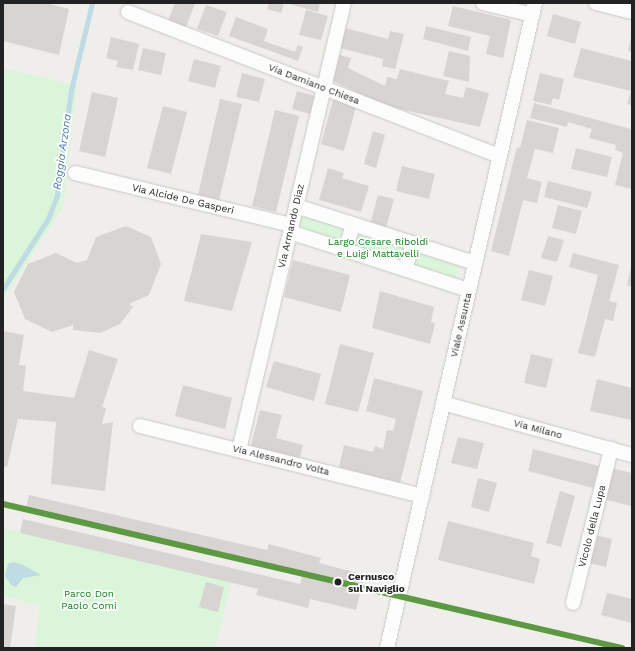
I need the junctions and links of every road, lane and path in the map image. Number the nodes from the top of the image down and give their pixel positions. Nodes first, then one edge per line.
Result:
1 (344, 3) edge
2 (483, 3) edge
3 (596, 3) edge
4 (534, 9) edge
5 (128, 12) dead end
6 (632, 12) edge
7 (323, 87) junction
8 (500, 156) junction
9 (75, 173) dead end
10 (296, 206) junction
11 (353, 225) junction
12 (291, 229) junction
13 (413, 245) junction
14 (345, 250) junction
15 (475, 263) junction
16 (405, 269) junction
17 (469, 290) junction
18 (443, 403) junction
19 (140, 426) dead end
20 (611, 449) junction
21 (240, 450) junction
22 (632, 455) edge
23 (422, 496) junction
24 (573, 603) dead end
25 (387, 648) edge

1 - 7 street, Via Armando Diaz
2 - 4 street
3 - 6 street
4 - 8 street, Viale Assunta
5 - 7 street, Via Damiano Chiesa
7 - 8 street, Via Damiano Chiesa
7 - 10 street, Via Armando Diaz
8 - 15 street, Viale Assunta
9 - 12 street, Via Alcide De Gasperi
10 - 11 street
10 - 12 street, Via Armando Diaz
11 - 13 street
11 - 14 street
12 - 14 street
12 - 21 street, Via Armando Diaz
13 - 15 street
13 - 16 street
14 - 16 street
15 - 17 street, Viale Assunta
16 - 17 street
17 - 18 street, Viale Assunta
18 - 20 street, Via Milano
18 - 23 street, Viale Assunta
19 - 21 street, Via Alessandro Volta
20 - 22 street, Via Milano
20 - 24 street, Vicolo della Lupa
21 - 23 street, Via Alessandro Volta
23 - 25 street, Viale Assunta

